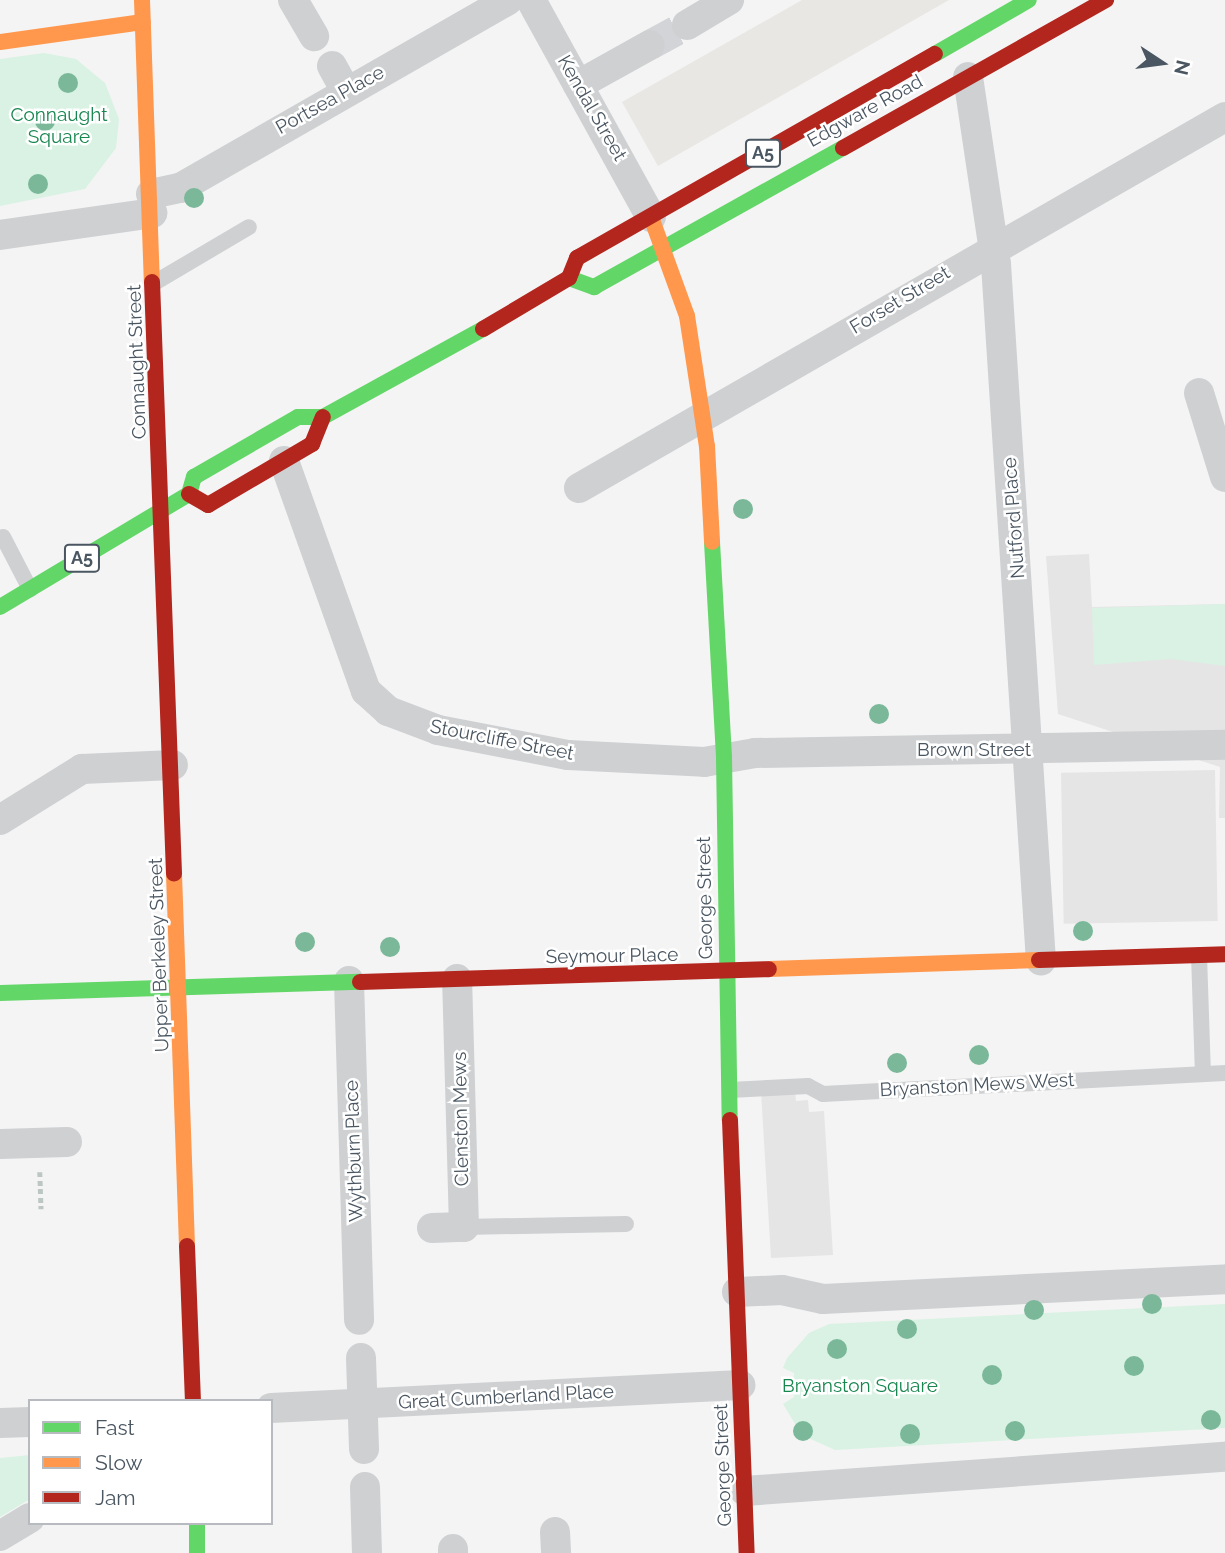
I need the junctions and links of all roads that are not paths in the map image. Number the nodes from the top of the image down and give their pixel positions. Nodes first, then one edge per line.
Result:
1 (142, 0) edge
2 (293, 0) edge
3 (508, 0) edge
4 (531, 0) edge
5 (729, 0) edge
6 (1028, 0) edge
7 (1106, 0) edge
8 (143, 22) junction
9 (687, 25) tunnel mouth
10 (314, 36) dead end
11 (0, 42) edge
12 (650, 46) tunnel mouth
13 (968, 77) junction
14 (578, 85) junction
15 (1225, 117) edge
16 (151, 203) junction
17 (651, 217) junction
18 (249, 227) dead end
19 (0, 234) edge
20 (995, 244) junction
21 (664, 248) junction
22 (569, 278) junction
23 (154, 283) junction
24 (1199, 393) dead end
25 (703, 414) junction
26 (323, 417) junction
27 (284, 461) junction
28 (1225, 477) edge
29 (579, 488) dead end
30 (189, 494) junction
31 (164, 509) junction
32 (3, 537) dead end
33 (30, 589) junction
34 (0, 607) edge
35 (1225, 746) edge
36 (1030, 750) junction
37 (724, 758) junction
38 (173, 765) junction
39 (0, 820) edge
40 (1225, 954) edge
41 (1199, 955) junction
42 (1041, 961) junction
43 (727, 974) junction
44 (457, 979) junction
45 (349, 981) junction
46 (182, 985) junction
47 (0, 993) edge
48 (1225, 1073) edge
49 (1203, 1074) junction
50 (730, 1090) junction
51 (53, 1142) road end
52 (0, 1144) edge
53 (626, 1224) dead end
54 (464, 1227) junction
55 (432, 1228) dead end
56 (1225, 1279) edge
57 (737, 1292) junction
58 (359, 1320) dead end
59 (361, 1359) dead end
60 (740, 1385) junction
61 (193, 1399) edge
62 (362, 1404) junction
63 (273, 1408) edge
64 (28, 1422) edge
65 (0, 1423) edge
66 (365, 1448) dead end
67 (1225, 1457) edge
68 (365, 1487) dead end
69 (745, 1491) junction
70 (28, 1519) edge
71 (197, 1525) edge
72 (0, 1536) edge
73 (197, 1553) edge
74 (367, 1553) edge
75 (747, 1553) edge

1 - 8 main road
2 - 10 street
3 - 16 street, Portsea Place
4 - 14 street, Kendal Street
5 - 9 street
6 - 17 main road, Edgware Road / A5
7 - 13 main road, Edgware Road / A5
8 - 11 main road
8 - 16 main road
12 - 14 street
13 - 20 street, Nutford Place
13 - 21 main road, Edgware Road / A5
14 - 17 street, Kendal Street
15 - 20 street, Forset Street
16 - 19 street
16 - 23 main road, Connaught Street
17 - 21 main road, George Street
17 - 22 main road, Edgware Road / A5
18 - 23 lane
20 - 25 street, Forset Street
20 - 36 street, Nutford Place
21 - 22 main road, Edgware Road / A5
21 - 25 main road, George Street
22 - 26 main road, Edgware Road / A5
23 - 31 main road, Connaught Street
24 - 28 street
25 - 29 street, Forset Street
25 - 37 main road, George Street
26 - 27 main road
26 - 30 main road, Edgware Road / A5
27 - 30 main road
27 - 37 street, Stourcliffe Street
30 - 31 main road, Edgware Road / A5
31 - 33 main road, Edgware Road / A5
31 - 38 main road, Upper Berkeley Street
32 - 33 lane
33 - 34 main road, Edgware Road / A5
35 - 36 street, Brown Street
36 - 37 street, Brown Street
36 - 42 street, Nutford Place
37 - 43 main road, George Street
38 - 39 street
38 - 46 main road, Upper Berkeley Street
40 - 41 main road, Seymour Place
41 - 42 main road, Seymour Place
41 - 49 lane
42 - 43 main road, Seymour Place
43 - 44 main road, Seymour Place
43 - 50 main road, George Street
44 - 45 main road, Seymour Place
44 - 54 street, Clenston Mews
45 - 46 main road, Seymour Place
45 - 58 street, Wythburn Place
46 - 47 main road, Seymour Place
46 - 61 main road, Upper Berkeley Street
48 - 49 lane, Bryanston Mews West
49 - 50 lane, Bryanston Mews West
50 - 57 main road, George Street
51 - 52 street
53 - 54 lane
54 - 55 street
56 - 57 street
57 - 60 main road, George Street
59 - 62 street
60 - 62 street, Great Cumberland Place
60 - 69 main road, George Street
62 - 63 street, Great Cumberland Place
62 - 66 street
64 - 65 street
67 - 69 street
68 - 74 street
69 - 75 main road, George Street
70 - 72 street
71 - 73 main road

